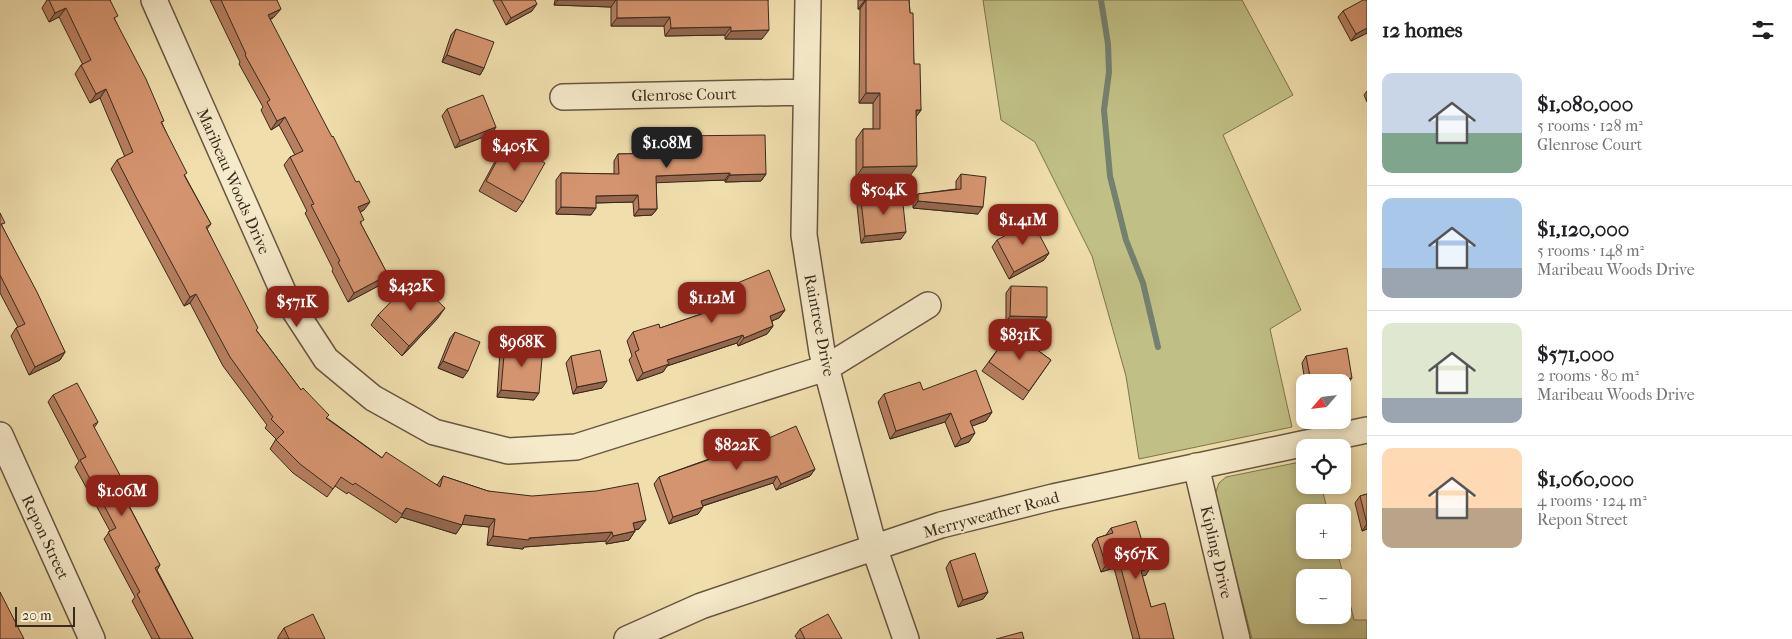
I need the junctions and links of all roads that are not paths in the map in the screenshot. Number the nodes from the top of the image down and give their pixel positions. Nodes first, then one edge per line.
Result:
1 (154, 0) edge
2 (808, 0) edge
3 (806, 92) junction
4 (562, 97) dead end
5 (928, 305) dead end
6 (826, 368) junction
7 (1367, 430) edge
8 (0, 435) edge
9 (1196, 466) junction
10 (9, 480) edge
11 (874, 547) junction
12 (92, 639) edge
13 (627, 639) edge
14 (906, 639) edge
15 (1237, 639) edge

1 - 6 street, Maribeau Woods Drive
2 - 3 street, Raintree Drive
3 - 4 street, Glenrose Court
3 - 6 street, Raintree Drive
5 - 6 street, Maribeau Woods Drive
6 - 11 street, Raintree Drive
7 - 9 street, Merryweather Road
8 - 10 street, Repon Street
9 - 11 street, Merryweather Road
9 - 15 street, Kipling Drive
10 - 12 street, Repon Street
11 - 13 street, Merryweather Road
11 - 14 street, Raintree Drive

